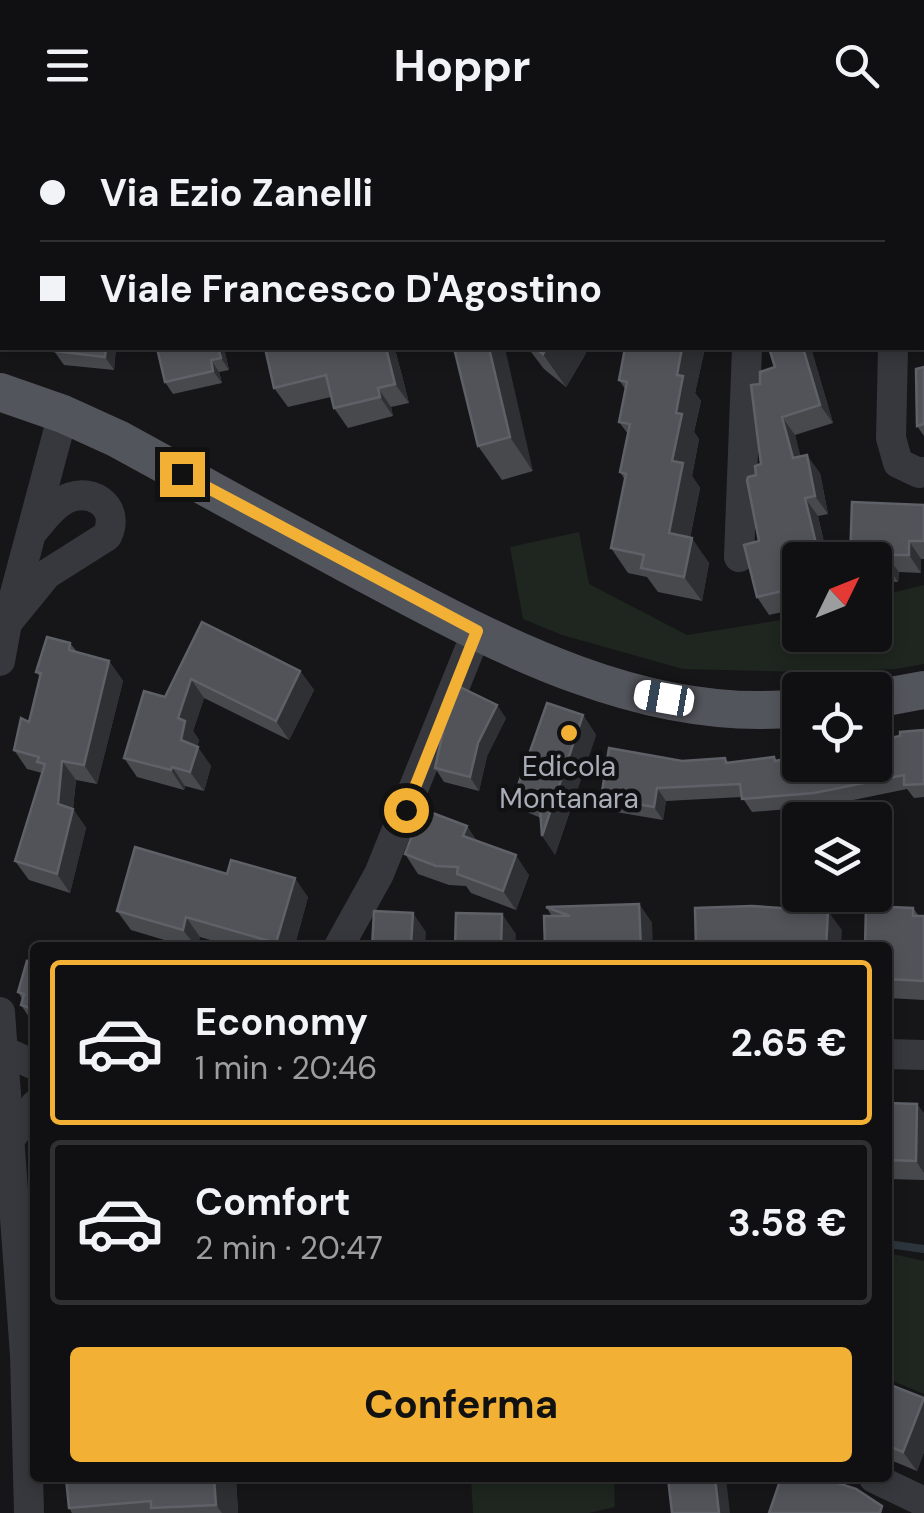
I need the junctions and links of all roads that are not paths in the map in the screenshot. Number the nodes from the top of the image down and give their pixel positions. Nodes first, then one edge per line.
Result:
1 (748, 350) edge
2 (894, 350) edge
3 (0, 392) edge
4 (63, 414) junction
5 (924, 472) edge
6 (33, 531) junction
7 (739, 557) dead end
8 (7, 623) junction
9 (477, 631) junction
10 (0, 661) edge
11 (924, 690) edge
12 (892, 696) edge
13 (782, 708) edge
14 (341, 942) edge
15 (0, 1012) edge
16 (30, 1048) edge
17 (3, 1051) junction
18 (892, 1054) edge
19 (924, 1055) edge
20 (30, 1064) edge
21 (30, 1112) edge
22 (8, 1142) junction
23 (882, 1482) edge
24 (17, 1485) edge
25 (924, 1502) edge

1 - 7 street
2 - 5 street
3 - 4 main road
4 - 6 street
4 - 9 main road
6 - 8 street
6 - 8 street
8 - 10 street
9 - 13 main road
9 - 14 street
11 - 12 main road
15 - 17 street
16 - 17 street
17 - 20 street
17 - 22 street
18 - 19 street
21 - 22 street
22 - 24 street
23 - 25 street

